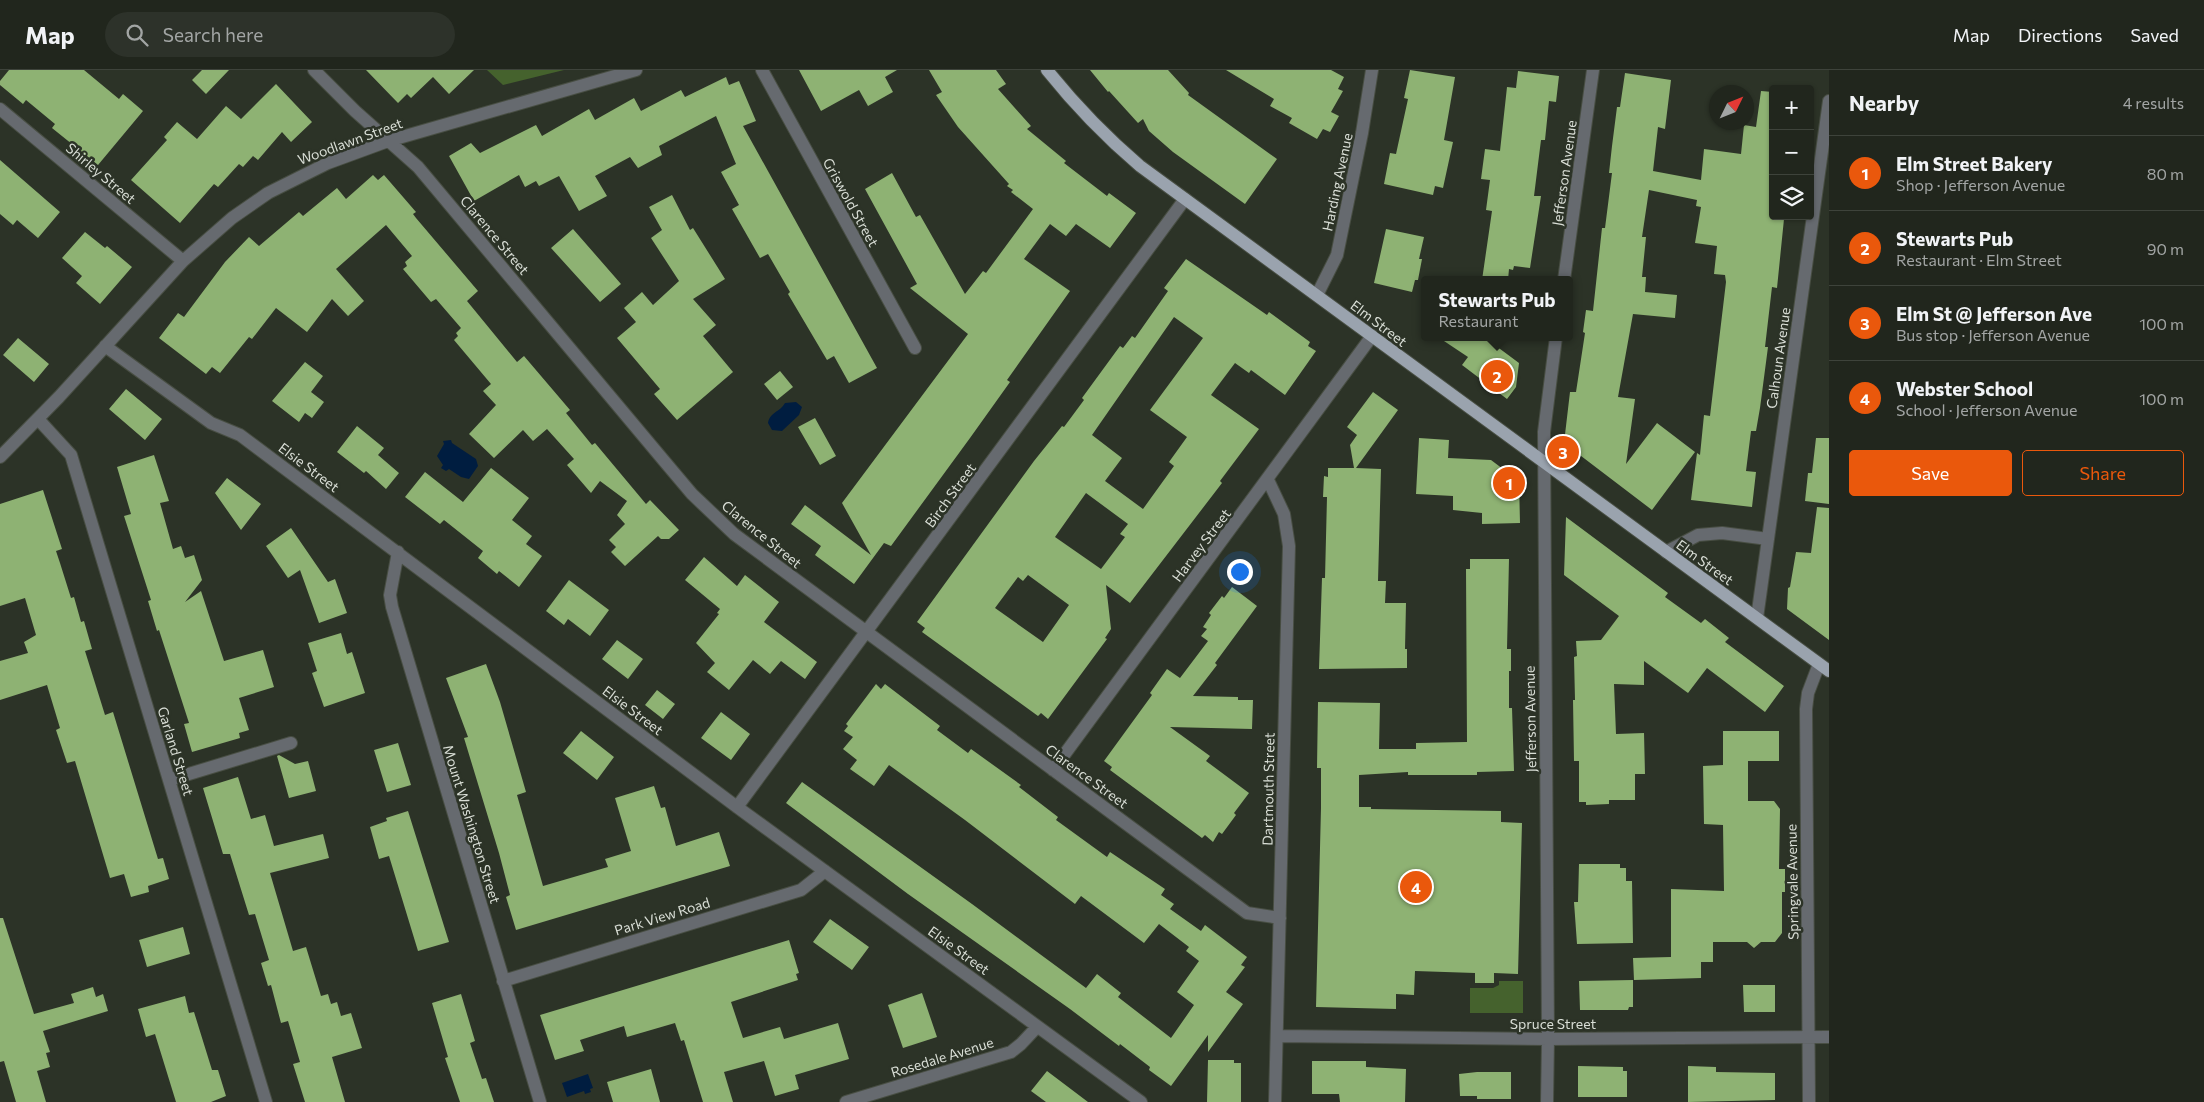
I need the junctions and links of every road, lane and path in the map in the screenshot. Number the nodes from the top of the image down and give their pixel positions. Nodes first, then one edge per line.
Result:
1 (314, 70) edge
2 (636, 70) edge
3 (762, 70) edge
4 (1047, 70) edge
5 (1372, 70) edge
6 (1593, 70) edge
7 (1829, 101) edge
8 (0, 109) edge
9 (388, 141) junction
10 (1185, 199) junction
11 (183, 261) junction
12 (1565, 276) edge
13 (1317, 295) junction
14 (1372, 336) junction
15 (1555, 341) edge
16 (105, 346) junction
17 (914, 348) dead end
18 (38, 418) junction
19 (0, 457) edge
20 (1545, 463) junction
21 (1268, 480) junction
22 (1768, 539) junction
23 (398, 552) junction
24 (1666, 552) junction
25 (1757, 618) junction
26 (867, 633) junction
27 (1824, 668) edge
28 (291, 744) dead end
29 (1053, 770) junction
30 (168, 780) junction
31 (737, 807) junction
32 (825, 871) junction
33 (1280, 918) junction
34 (503, 981) junction
35 (1038, 1027) junction
36 (1277, 1036) junction
37 (1809, 1037) junction
38 (1829, 1037) edge
39 (1548, 1039) junction
40 (266, 1102) edge
41 (540, 1102) edge
42 (846, 1102) edge
43 (1141, 1102) edge
44 (1275, 1102) edge
45 (1547, 1102) edge
46 (1809, 1102) edge

1 - 9 street, Clarence Street
2 - 9 street, Woodlawn Street
3 - 17 street, Griswold Street
4 - 10 main road, Elm Street
5 - 13 street, Harding Avenue
6 - 12 street, Jefferson Avenue
7 - 22 street, Calhoun Avenue
8 - 11 street, Shirley Street
9 - 11 street, Woodlawn Street
9 - 26 street, Clarence Street
10 - 13 main road, Elm Street
10 - 26 street, Birch Street
11 - 16 street, Woodlawn Street
13 - 14 main road, Elm Street
14 - 20 main road, Elm Street
14 - 21 street, Harvey Street
15 - 20 street, Jefferson Avenue
16 - 18 street, Woodlawn Street
16 - 23 street, Elsie Street
18 - 19 street, Woodlawn Street
18 - 30 street, Garland Street
20 - 24 main road, Elm Street
20 - 39 street, Jefferson Avenue
21 - 29 street, Harvey Street
21 - 33 street, Dartmouth Street
22 - 24 street
22 - 25 street, Calhoun Avenue
23 - 31 street, Elsie Street
23 - 34 street, Mount Washington Street
24 - 25 main road, Elm Street
25 - 27 main road, Elm Street
26 - 29 street, Clarence Street
26 - 31 street, Birch Street
27 - 37 street, Springvale Avenue
28 - 30 street
29 - 33 street, Clarence Street
30 - 40 street, Garland Street
31 - 32 street, Elsie Street
32 - 34 street, Park View Road
32 - 35 street, Elsie Street
33 - 36 street, Dartmouth Street
34 - 41 street, Mount Washington Street
35 - 42 street, Rosedale Avenue
35 - 43 street, Elsie Street
36 - 39 street, Spruce Street
36 - 44 street, Dartmouth Street
37 - 38 street, Spruce Street
37 - 39 street, Spruce Street
37 - 46 street, Springvale Avenue
39 - 45 street, Jefferson Avenue

